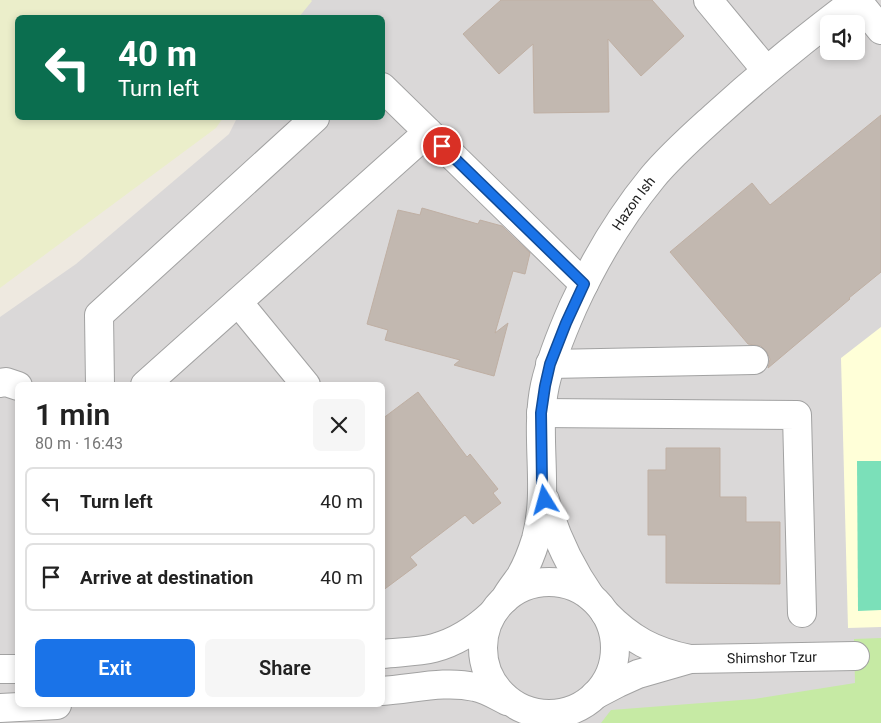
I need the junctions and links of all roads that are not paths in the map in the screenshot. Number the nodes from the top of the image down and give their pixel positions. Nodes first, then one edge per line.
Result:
1 (708, 0) edge
2 (844, 4) edge
3 (881, 30) edge
4 (766, 70) junction
5 (385, 90) edge
6 (313, 120) edge
7 (428, 132) junction
8 (584, 284) junction
9 (238, 302) junction
10 (754, 360) dead end
11 (550, 364) junction
12 (100, 382) edge
13 (148, 382) edge
14 (304, 382) edge
15 (0, 383) edge
16 (15, 385) edge
17 (541, 413) junction
18 (542, 484) junction
19 (598, 605) junction
20 (499, 607) junction
21 (802, 613) dead end
22 (385, 654) edge
23 (855, 656) dead end
24 (690, 659) junction
25 (0, 669) edge
26 (15, 669) edge
27 (385, 691) edge
28 (588, 700) junction
29 (515, 704) junction
30 (19, 707) edge
31 (0, 708) edge

1 - 4 street
2 - 3 street
2 - 4 street, Hazon Ish
4 - 8 street, Hazon Ish
5 - 7 street
6 - 12 street
7 - 8 street
7 - 9 street
8 - 11 street, Hazon Ish
9 - 13 street
9 - 14 street
10 - 11 street
11 - 17 street, Hazon Ish
15 - 16 street
17 - 18 street, Hazon Ish
17 - 21 street
18 - 19 street, Hazon Ish
18 - 20 street, Hazon Ish
19 - 20 street
19 - 24 street, Shimshor Tzur
19 - 28 street
20 - 22 street
20 - 29 street
23 - 24 street, Shimshor Tzur
24 - 28 street, Shimshor Tzur
25 - 26 street
27 - 29 street
28 - 29 street
30 - 31 street

